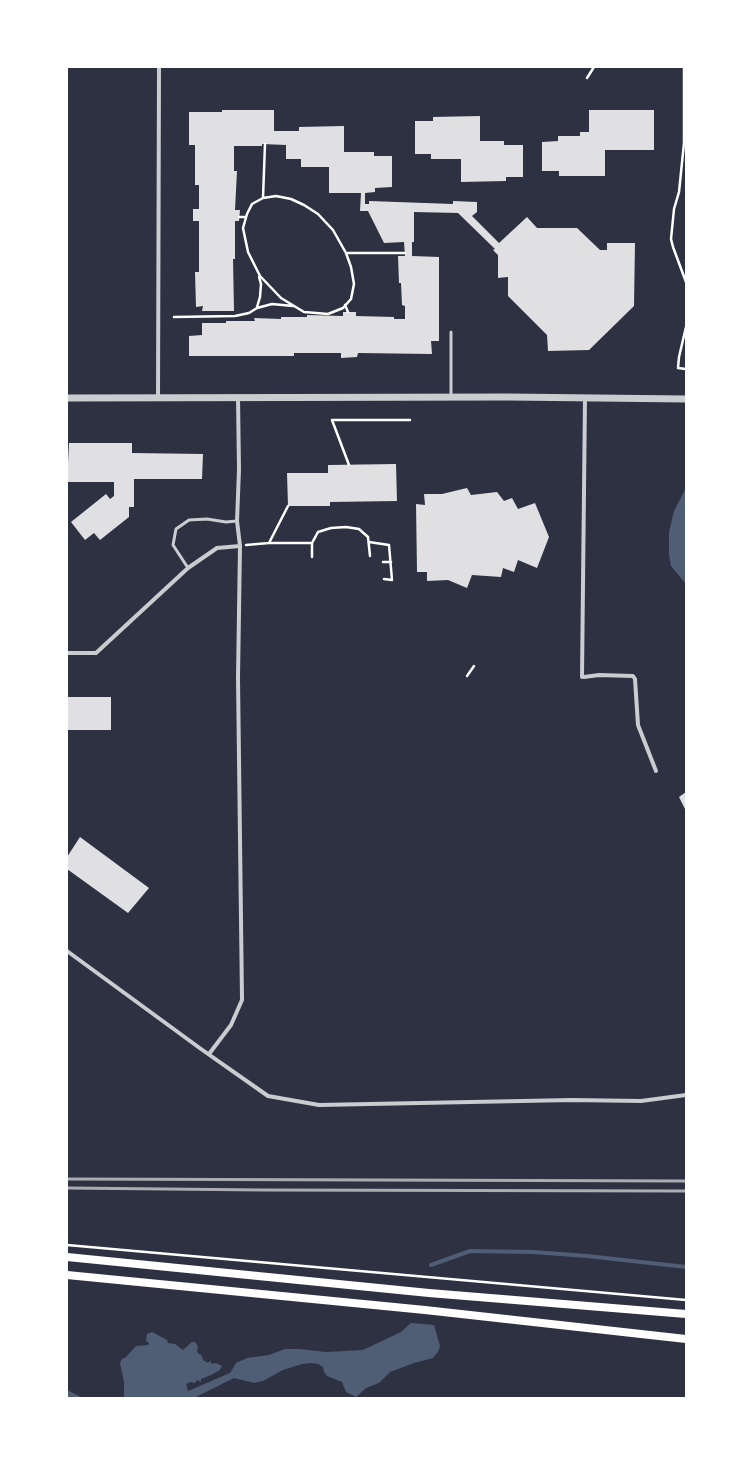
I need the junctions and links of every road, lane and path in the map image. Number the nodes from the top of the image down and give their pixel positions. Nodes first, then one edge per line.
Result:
1 (159, 67) edge
2 (594, 67) edge
3 (684, 67) edge
4 (587, 78) dead end
5 (265, 144) dead end
6 (263, 198) junction
7 (239, 217) dead end
8 (246, 217) junction
9 (346, 252) junction
10 (405, 252) dead end
11 (259, 273) junction
12 (686, 282) edge
13 (345, 305) junction
14 (296, 307) junction
15 (257, 308) junction
16 (348, 312) dead end
17 (174, 317) dead end
18 (686, 327) edge
19 (451, 332) dead end
20 (686, 369) edge
21 (238, 397) junction
22 (452, 397) junction
23 (67, 398) edge
24 (158, 398) junction
25 (585, 398) junction
26 (684, 399) edge
27 (410, 420) dead end
28 (349, 465) dead end
29 (288, 506) dead end
30 (238, 521) junction
31 (369, 542) junction
32 (268, 543) junction
33 (312, 543) junction
34 (240, 546) junction
35 (370, 556) dead end
36 (312, 557) dead end
37 (383, 562) dead end
38 (391, 562) junction
39 (188, 568) junction
40 (384, 579) dead end
41 (67, 653) edge
42 (474, 666) dead end
43 (467, 676) dead end
44 (656, 771) dead end
45 (67, 951) edge
46 (208, 1054) junction
47 (686, 1095) edge
48 (67, 1246) edge
49 (67, 1257) edge
50 (67, 1275) edge
51 (686, 1300) edge
52 (686, 1314) edge
53 (686, 1339) edge

1 - 24 street
2 - 4 path
3 - 12 path
5 - 6 path
6 - 8 path
6 - 9 path
7 - 8 path
8 - 11 path
9 - 10 path
9 - 13 path
11 - 14 path
11 - 15 path
13 - 14 path
13 - 16 path
14 - 15 path
15 - 17 path
18 - 20 path
19 - 22 lane
21 - 22 street
21 - 24 street
21 - 30 street
22 - 25 street
23 - 24 street
25 - 26 street
25 - 44 street
27 - 28 path
29 - 32 path
30 - 34 street
30 - 39 lane
31 - 33 path
31 - 35 path
31 - 38 path
32 - 33 path
32 - 34 path
33 - 36 path
34 - 39 street
34 - 46 street
37 - 38 path
38 - 40 path
39 - 41 street
42 - 43 path
45 - 46 street
46 - 47 street
48 - 51 path
49 - 52 main road
50 - 53 main road

